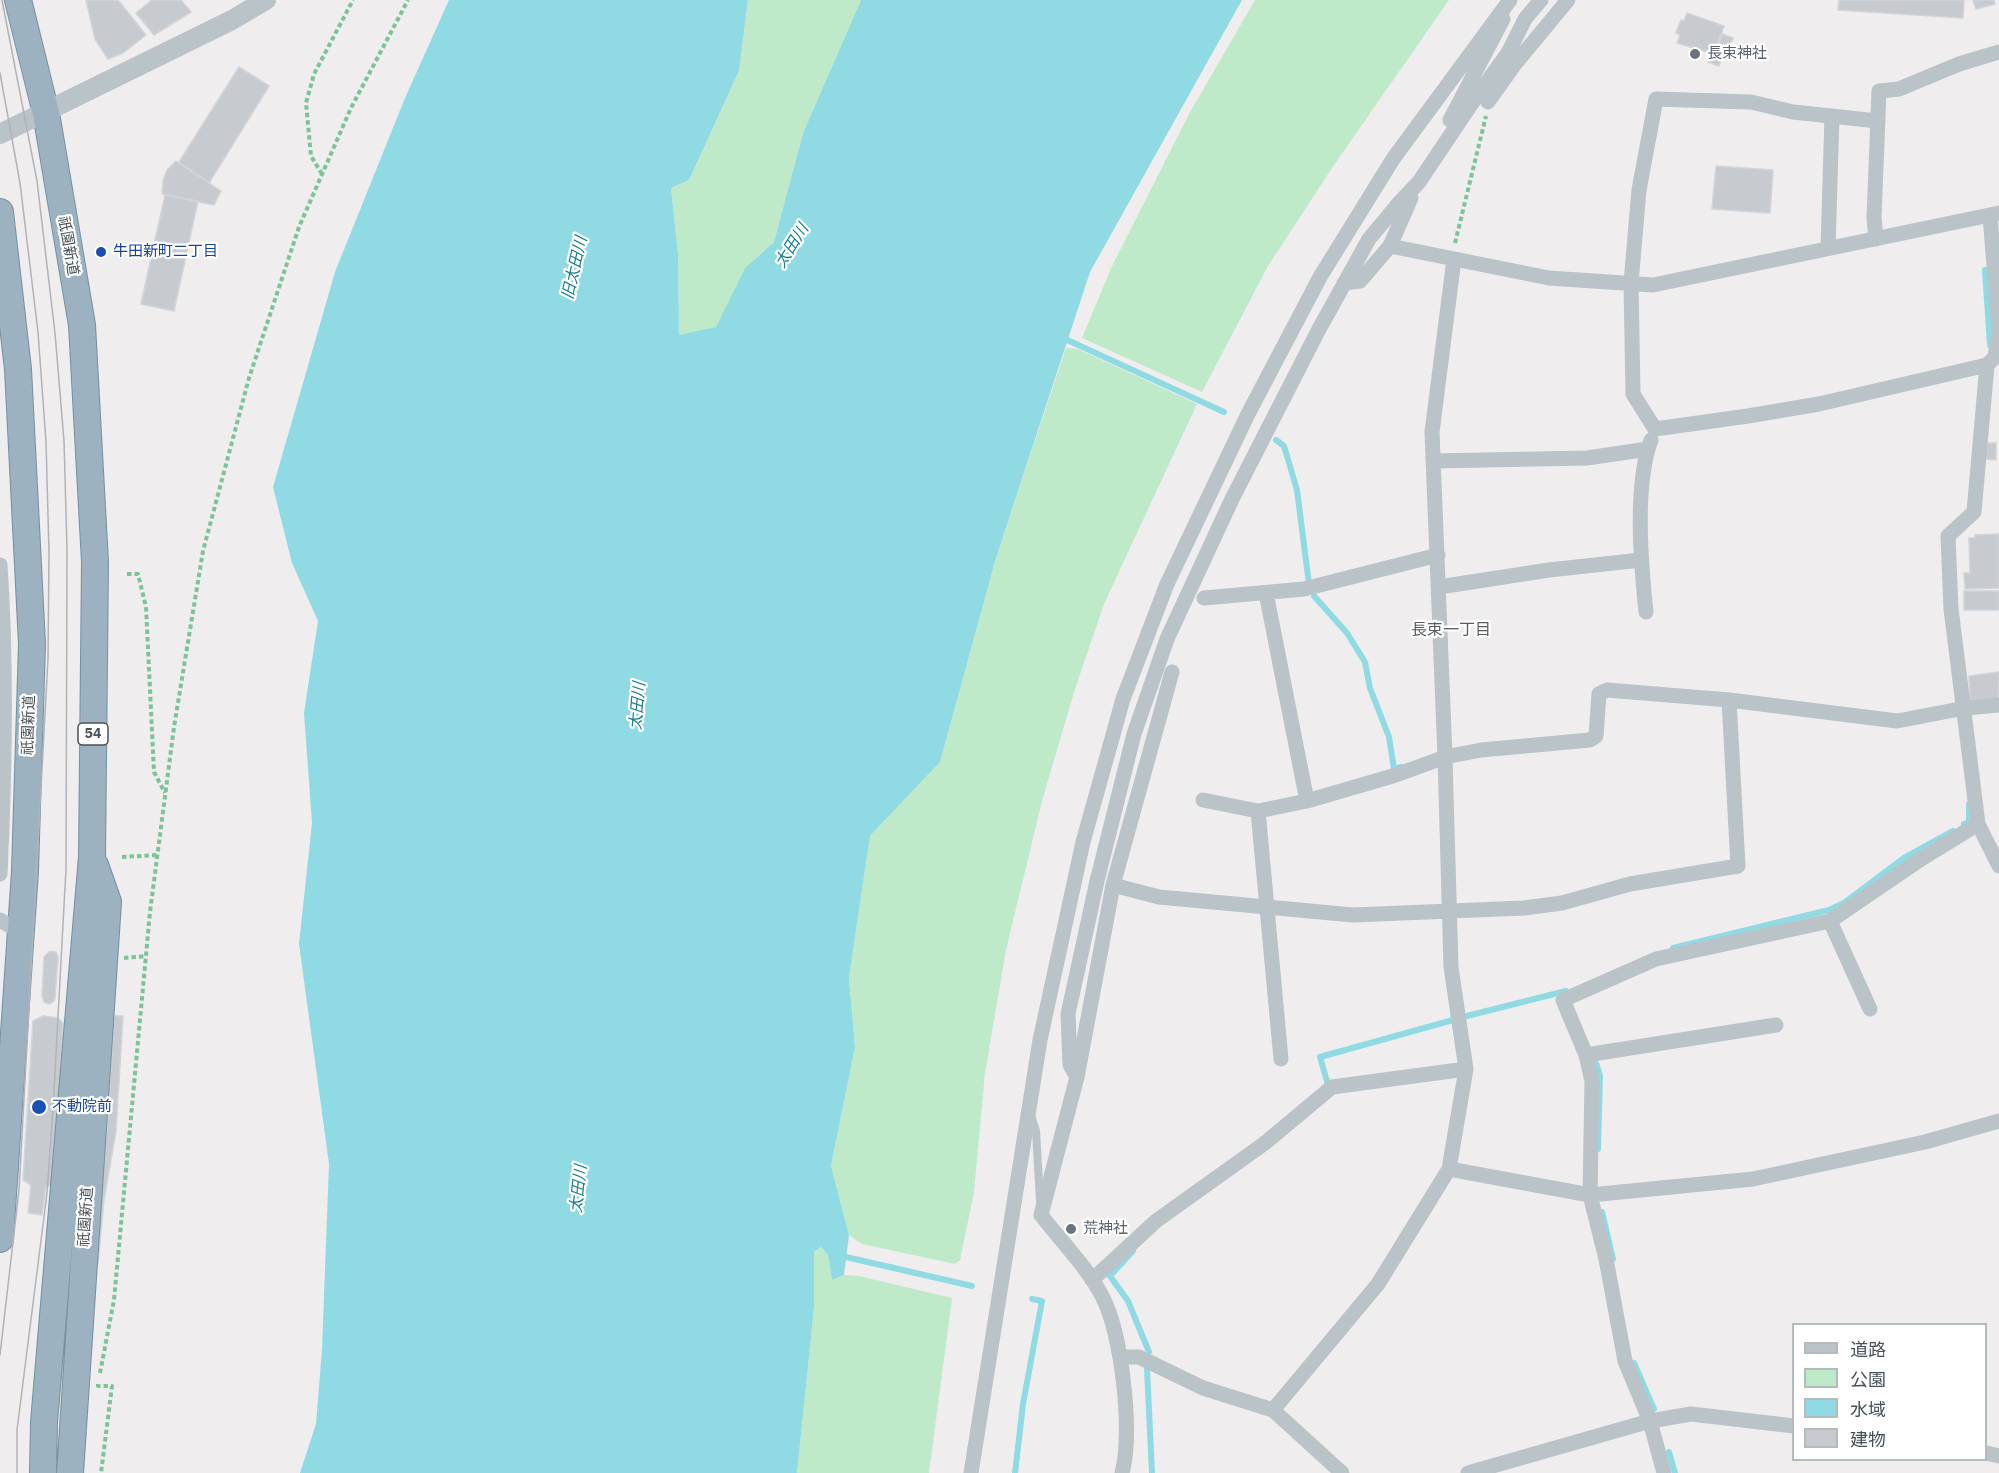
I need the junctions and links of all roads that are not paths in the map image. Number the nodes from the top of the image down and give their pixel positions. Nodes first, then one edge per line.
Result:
1 (18, 0) edge
2 (266, 0) edge
3 (1510, 0) edge
4 (1541, 0) edge
5 (1561, 0) edge
6 (1568, 0) edge
7 (1525, 19) junction
8 (1999, 52) edge
9 (1488, 105) road end
10 (46, 113) junction
11 (1832, 116) junction
12 (1878, 121) junction
13 (0, 134) edge
14 (1419, 182) junction
15 (0, 212) edge
16 (1994, 214) edge
17 (1876, 239) junction
18 (1390, 246) junction
19 (1828, 248) junction
20 (1453, 259) junction
21 (4, 283) edge
22 (1344, 283) junction
23 (1631, 283) junction
24 (1994, 359) edge
25 (9, 364) edge
26 (1655, 429) junction
27 (1648, 449) junction
28 (1433, 461) junction
29 (1438, 555) junction
30 (1641, 560) junction
31 (0, 565) edge
32 (1439, 587) junction
33 (1266, 592) junction
34 (1204, 598) dead end
35 (1646, 612) dead end
36 (3, 633) junction
37 (32, 644) junction
38 (1172, 672) dead end
39 (1729, 700) junction
40 (1999, 705) edge
41 (1965, 708) junction
42 (1445, 757) junction
43 (1203, 800) dead end
44 (1307, 801) junction
45 (1258, 811) junction
46 (1978, 824) junction
47 (92, 857) junction
48 (1999, 866) edge
49 (0, 874) edge
50 (1113, 885) junction
51 (1267, 907) junction
52 (1449, 910) junction
53 (1830, 921) junction
54 (10, 927) edge
55 (1870, 1009) dead end
56 (1776, 1025) dead end
57 (1586, 1055) junction
58 (1281, 1059) dead end
59 (1466, 1069) junction
60 (1077, 1077) junction
61 (1029, 1110) junction
62 (1999, 1121) edge
63 (1449, 1169) junction
64 (1590, 1195) junction
65 (1, 1209) edge
66 (1041, 1215) junction
67 (0, 1239) edge
68 (1092, 1280) junction
69 (1121, 1357) junction
70 (1273, 1410) junction
71 (1650, 1421) junction
72 (1792, 1426) edge
73 (43, 1473) edge
74 (70, 1473) edge
75 (970, 1473) edge
76 (1122, 1473) edge
77 (1342, 1473) edge
78 (1468, 1473) edge
79 (1664, 1473) edge

1 - 10 highway, 祇園新道 / 54
2 - 10 street
3 - 14 street
3 - 61 street
4 - 7 street
5 - 7 street
6 - 9 street
7 - 14 street
8 - 12 street
10 - 13 street
10 - 47 highway, 祇園新道 / 54
11 - 12 street
11 - 19 street
11 - 23 street
12 - 17 street
14 - 18 street
14 - 22 street
15 - 21 highway, 祇園新道
16 - 17 street
16 - 24 street
17 - 19 street
18 - 20 street
18 - 22 street
19 - 23 street
20 - 23 street
20 - 28 street
21 - 25 highway, 祇園新道
22 - 60 street
23 - 26 street
24 - 26 street
24 - 41 street
25 - 37 highway, 祇園新道
26 - 27 street
27 - 28 street
27 - 30 street
28 - 29 street
29 - 32 street
29 - 33 street
30 - 32 street
30 - 35 street
31 - 36 street
32 - 42 street
33 - 34 street
33 - 44 street
36 - 37 street
36 - 49 street
37 - 54 highway, 祇園新道
38 - 50 street
39 - 41 street
39 - 42 street
39 - 52 street
40 - 41 street
41 - 46 street
42 - 44 street
42 - 52 street
43 - 45 street
44 - 45 street
45 - 51 street
46 - 48 street
46 - 53 street
47 - 73 highway, 祇園新道 / 54
47 - 74 highway, 祇園新道 / 54
50 - 51 street
50 - 60 street
51 - 52 street
51 - 58 street
52 - 59 street
53 - 55 street
53 - 57 street
54 - 65 highway, 祇園新道
56 - 57 street
57 - 64 street
59 - 63 street
59 - 68 street
60 - 66 street
61 - 66 lane
61 - 75 street
62 - 64 street
63 - 64 street
63 - 70 street
64 - 71 street
65 - 67 highway, 祇園新道
66 - 68 street
68 - 69 street
69 - 70 street
69 - 76 street
70 - 77 street
71 - 72 street
71 - 78 street
71 - 79 street

